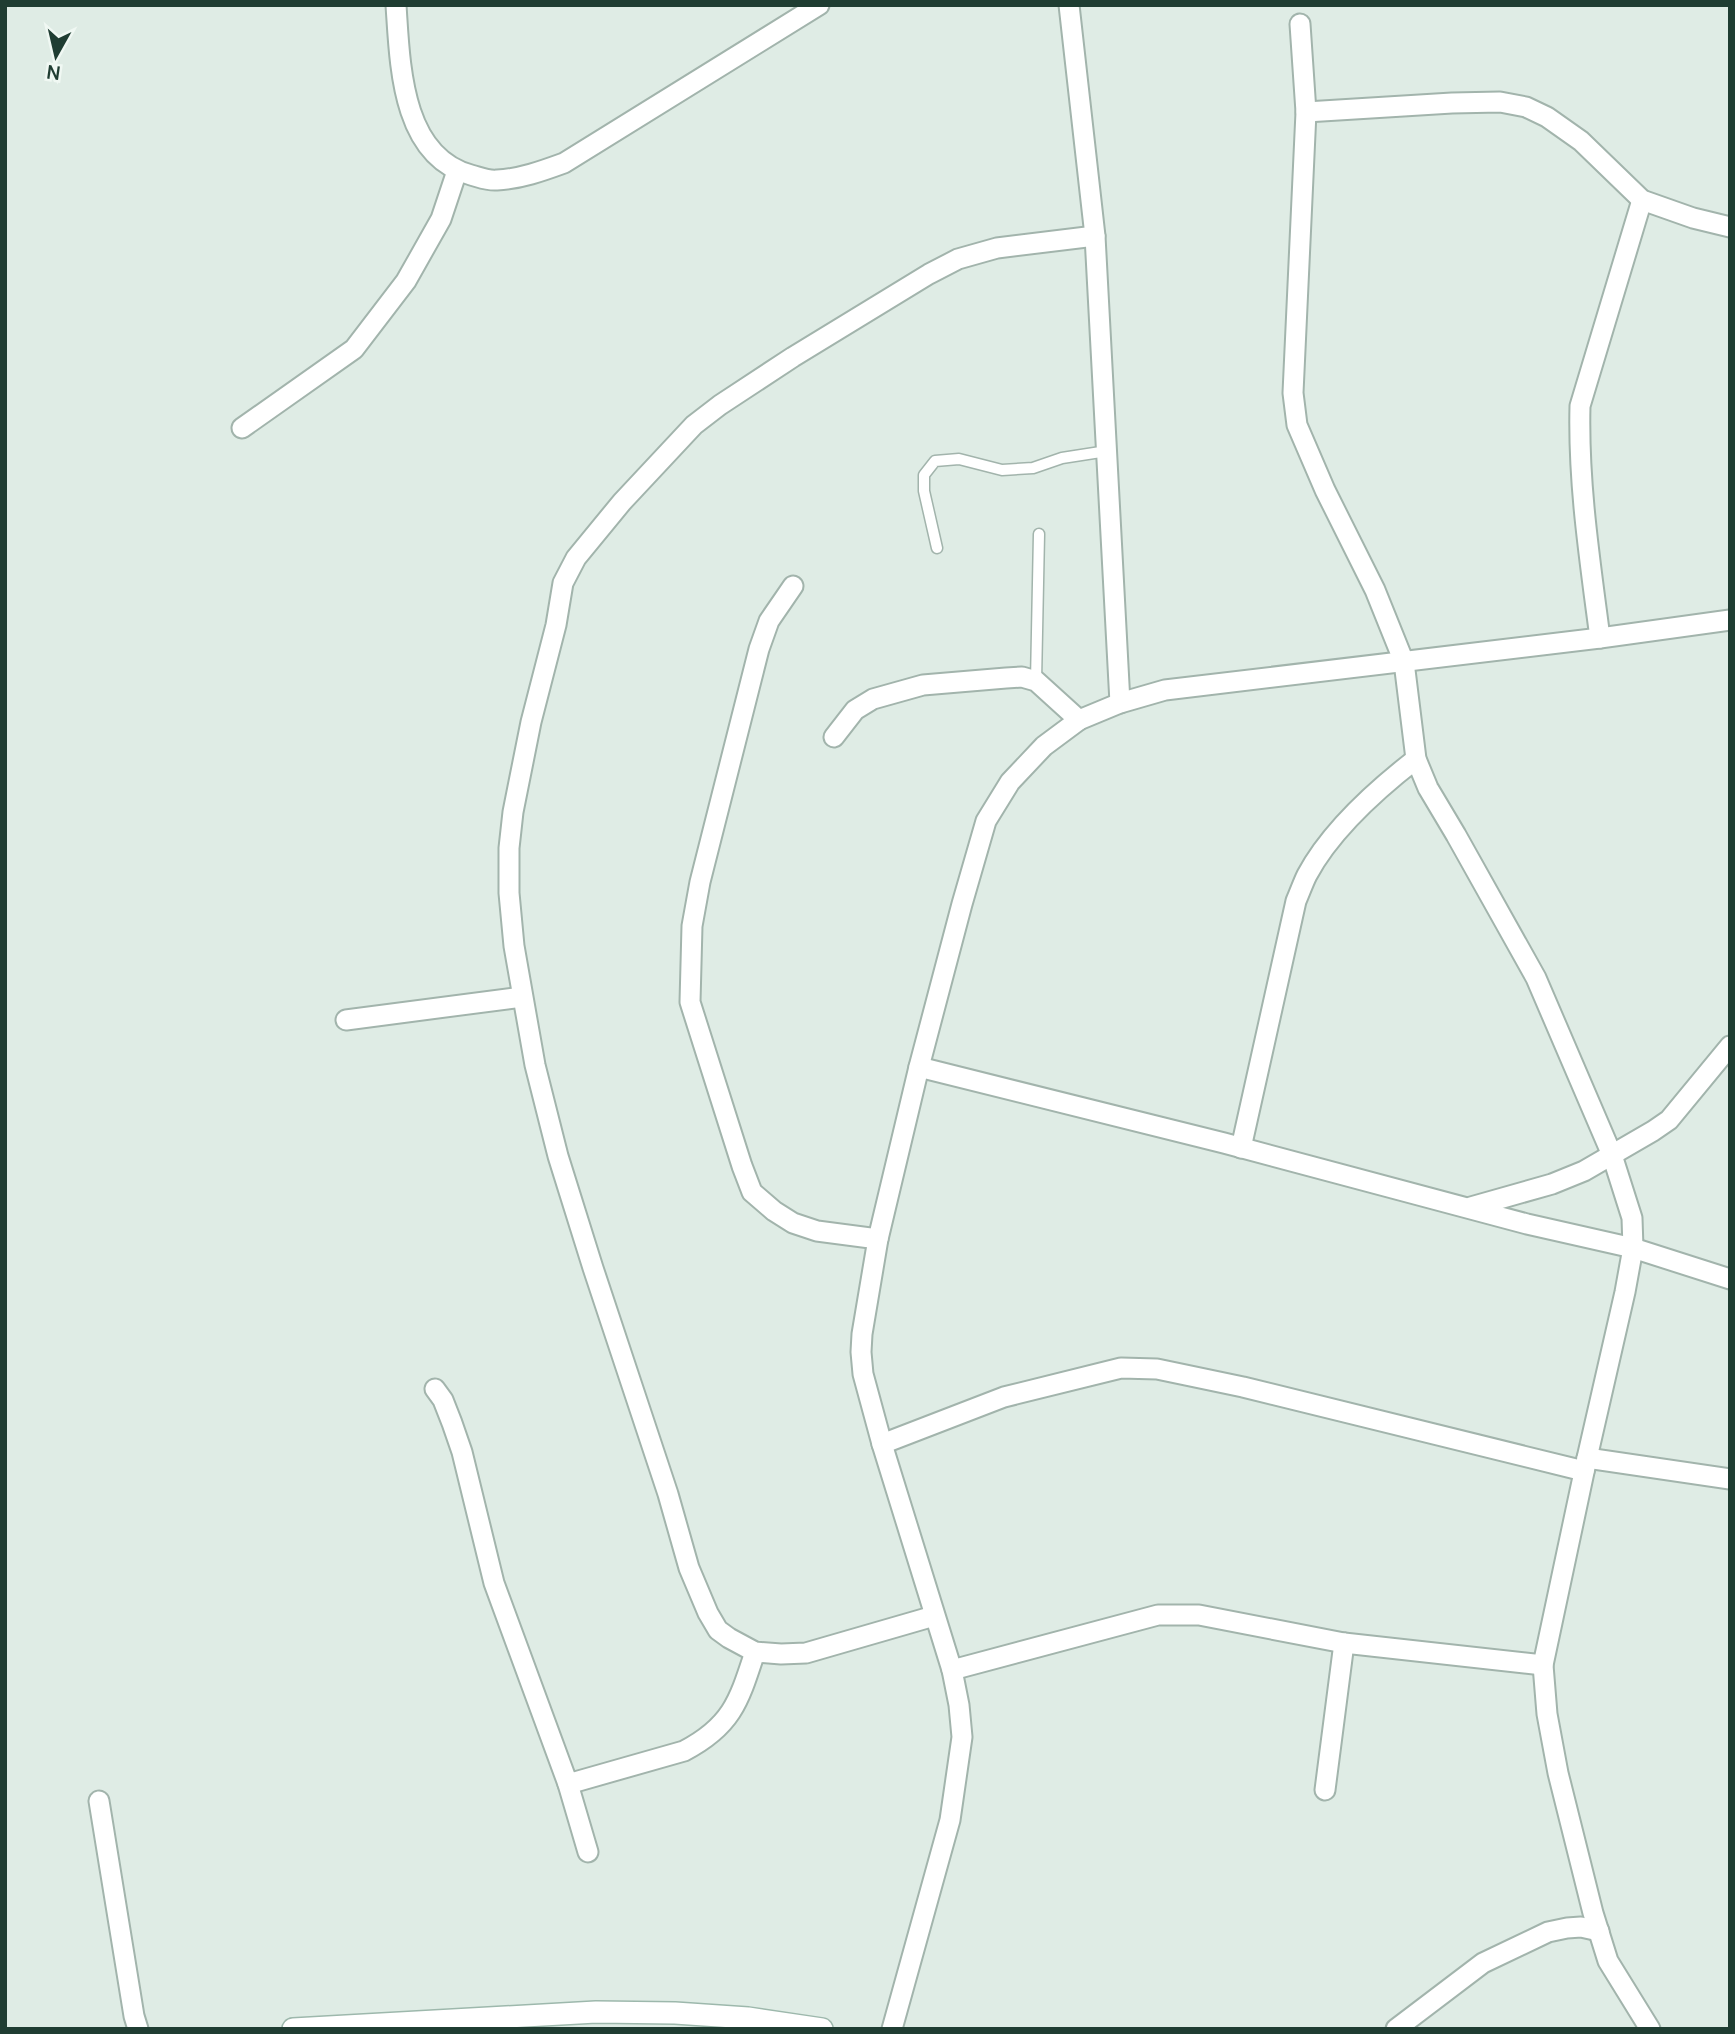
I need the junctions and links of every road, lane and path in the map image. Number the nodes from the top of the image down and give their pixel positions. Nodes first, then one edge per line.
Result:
1 (396, 5) edge
2 (819, 5) edge
3 (1069, 5) edge
4 (1300, 24) dead end
5 (1306, 112) junction
6 (457, 171) junction
7 (1642, 200) junction
8 (1730, 227) edge
9 (1095, 236) junction
10 (242, 428) dead end
11 (1107, 451) junction
12 (1039, 534) dead end
13 (937, 548) dead end
14 (793, 586) dead end
15 (1730, 620) edge
16 (1600, 638) junction
17 (1404, 662) junction
18 (1035, 681) junction
19 (1120, 703) junction
20 (1079, 720) junction
21 (834, 737) dead end
22 (1416, 759) junction
23 (522, 997) junction
24 (346, 1020) dead end
25 (1730, 1046) edge
26 (919, 1068) junction
27 (1241, 1147) junction
28 (1612, 1155) junction
29 (1469, 1208) junction
30 (878, 1240) junction
31 (1633, 1248) junction
32 (1730, 1279) edge
33 (435, 1388) dead end
34 (882, 1444) junction
35 (1586, 1464) junction
36 (1730, 1479) edge
37 (934, 1616) junction
38 (1344, 1643) junction
39 (755, 1652) junction
40 (1543, 1665) junction
41 (952, 1670) junction
42 (568, 1784) junction
43 (1325, 1790) dead end
44 (99, 1801) dead end
45 (588, 1852) dead end
46 (1599, 1931) junction
47 (138, 2029) edge
48 (293, 2029) edge
49 (822, 2029) edge
50 (892, 2029) edge
51 (1396, 2029) edge
52 (1650, 2029) edge

1 - 6 street
2 - 6 street
3 - 9 street
4 - 5 street
5 - 7 street
5 - 17 street
6 - 10 street
7 - 8 street
7 - 16 street
9 - 11 street
9 - 23 street
11 - 13 lane
11 - 19 street
12 - 18 lane
14 - 30 street
15 - 16 street
16 - 17 street
17 - 19 street
17 - 22 street
18 - 20 street
18 - 21 street
19 - 20 street
20 - 26 street
22 - 27 street
22 - 28 street
23 - 24 street
23 - 39 street
25 - 28 street
26 - 27 street
26 - 30 street
27 - 29 street
28 - 29 street
28 - 31 street
29 - 31 street
30 - 34 street
31 - 32 street
31 - 35 street
33 - 42 street
34 - 35 street
34 - 37 street
35 - 36 street
35 - 40 street
37 - 39 street
37 - 41 street
38 - 40 street
38 - 41 street
38 - 43 street
39 - 42 street
40 - 46 street
41 - 50 street
42 - 45 street
44 - 47 street
46 - 51 street
46 - 52 street
48 - 49 street

